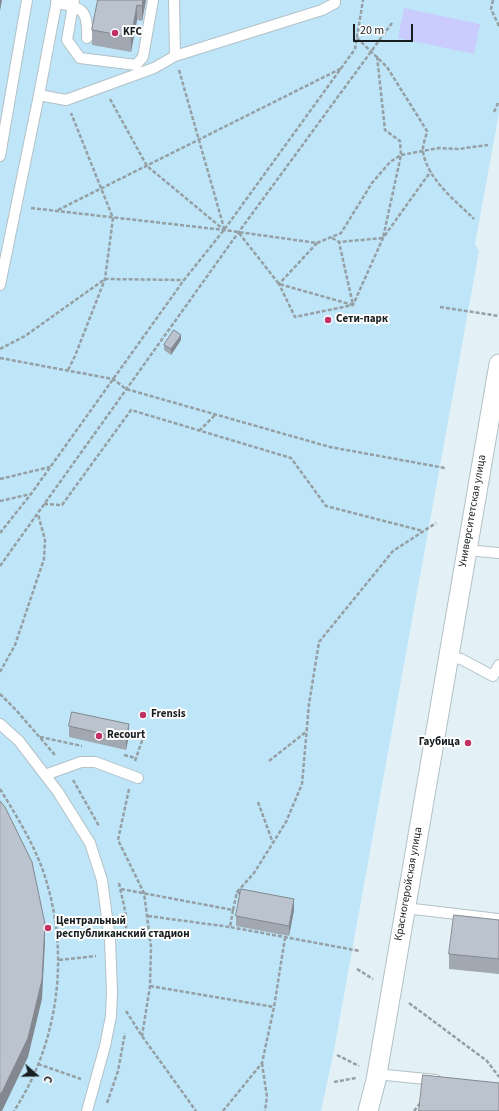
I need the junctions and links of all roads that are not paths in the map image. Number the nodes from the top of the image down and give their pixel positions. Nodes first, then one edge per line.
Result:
1 (27, 0) edge
2 (153, 0) edge
3 (174, 0) edge
4 (335, 0) edge
5 (57, 1) edge
6 (73, 3) edge
7 (87, 38) dead end
8 (175, 56) junction
9 (39, 95) junction
10 (0, 156) edge
11 (0, 285) edge
12 (499, 364) edge
13 (466, 550) junction
14 (499, 554) edge
15 (448, 657) junction
16 (499, 665) edge
17 (496, 677) edge
18 (0, 724) edge
19 (45, 775) junction
20 (138, 778) dead end
21 (405, 908) junction
22 (499, 919) edge
23 (376, 1074) junction
24 (446, 1081) edge
25 (87, 1111) edge
26 (368, 1111) edge

1 - 10 lane
2 - 6 lane
3 - 8 lane
4 - 8 lane
5 - 6 lane
5 - 9 lane
6 - 7 lane
8 - 9 lane
9 - 11 lane
12 - 13 street, Университетская улица
13 - 14 lane
13 - 15 street, Университетская улица
15 - 17 lane
15 - 21 street, Красногеройская улица
16 - 17 lane
18 - 19 lane
19 - 20 lane
19 - 25 lane
21 - 22 lane
21 - 23 street, Красногеройская улица
23 - 24 lane
23 - 26 street, Красногеройская улица

